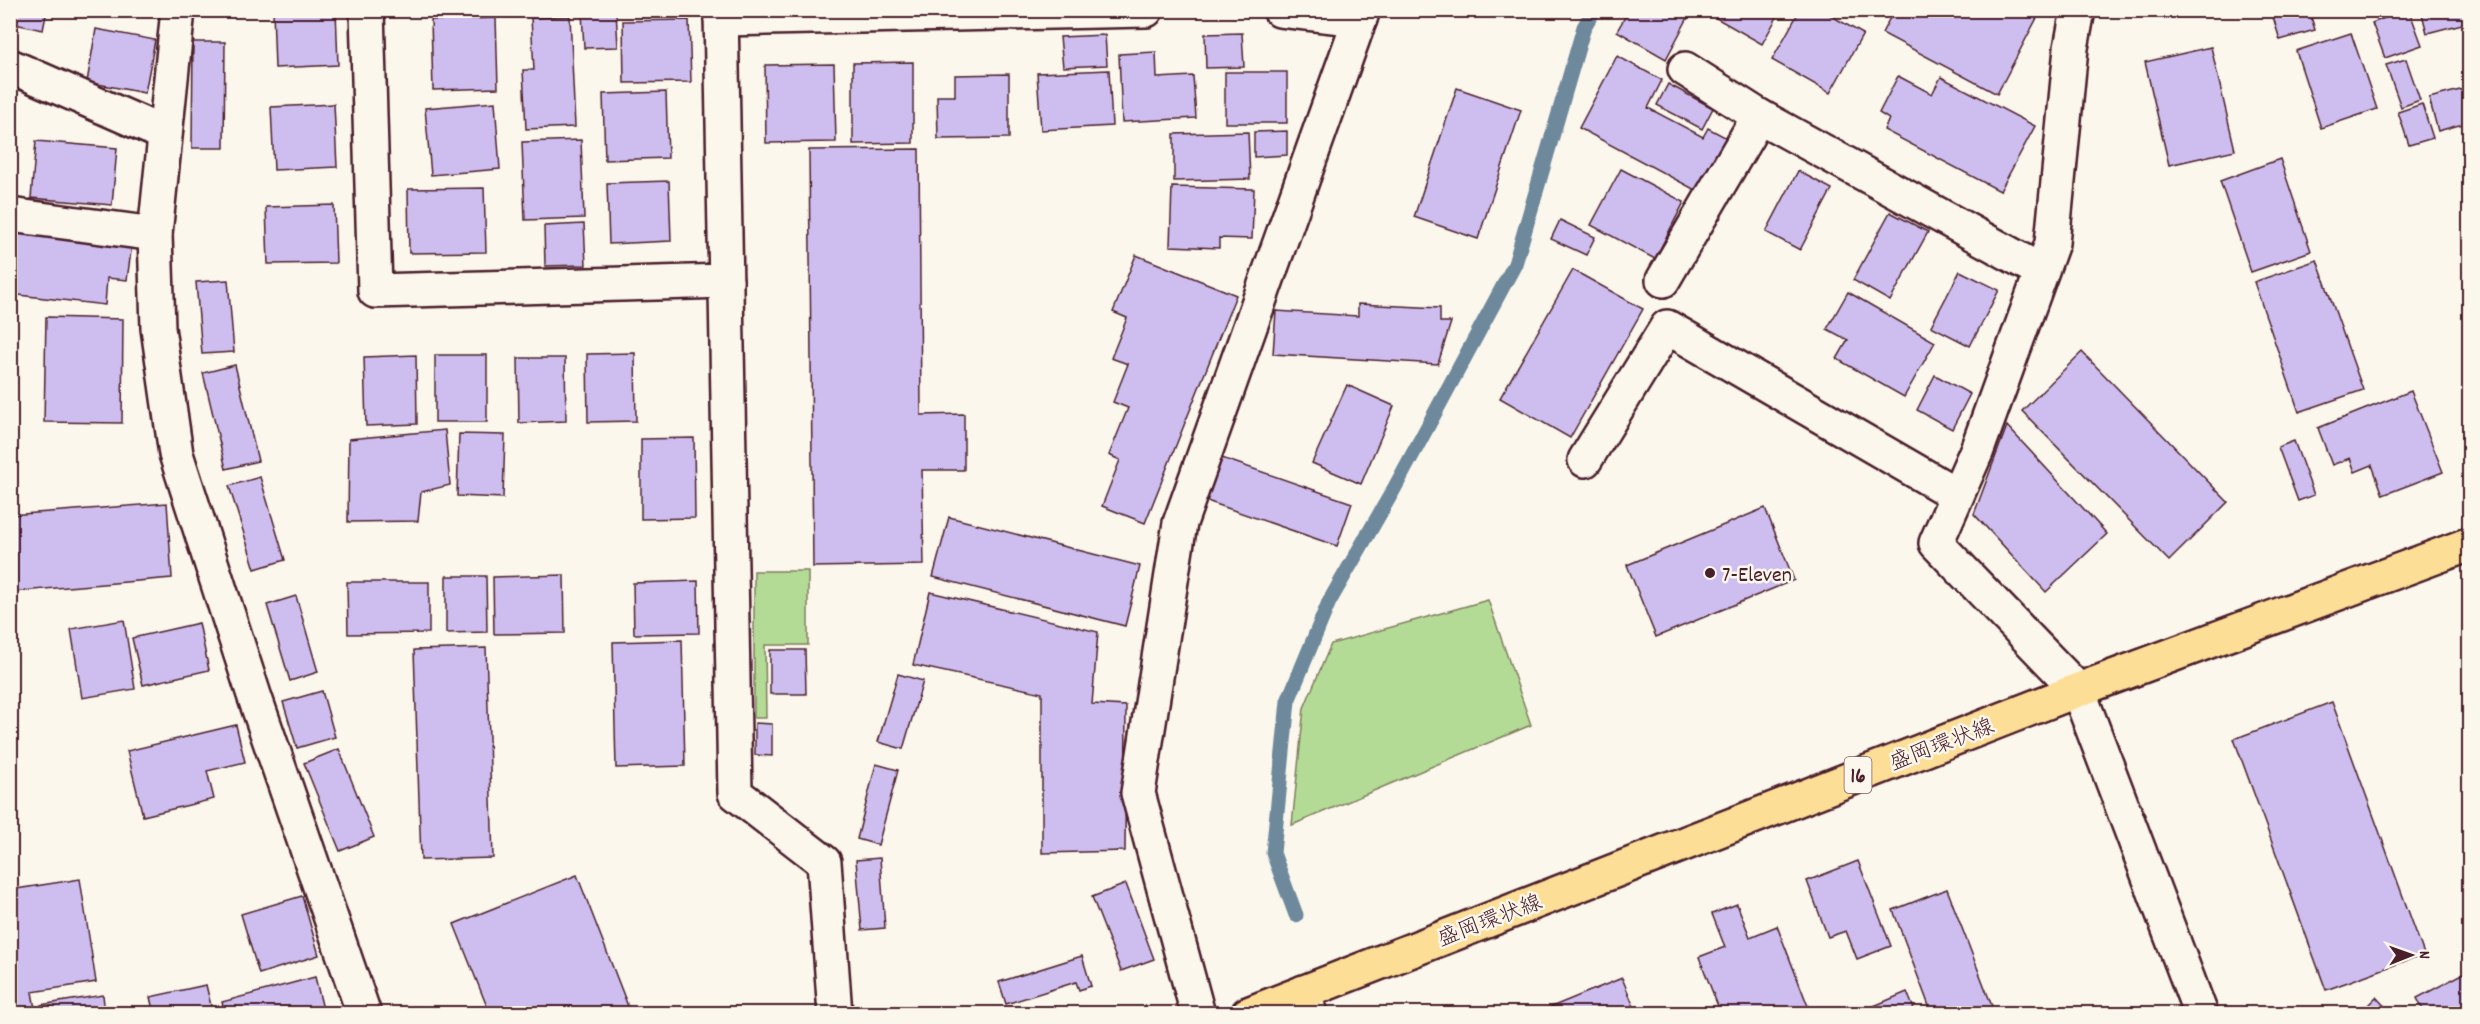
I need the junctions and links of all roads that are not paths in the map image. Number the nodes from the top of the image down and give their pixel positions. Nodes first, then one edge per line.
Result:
1 (178, 10) edge
2 (368, 10) edge
3 (1146, 10) edge
4 (1280, 10) edge
5 (2078, 10) edge
6 (721, 15) edge
7 (1362, 15) edge
8 (10, 66) edge
9 (1685, 69) dead end
10 (1759, 116) junction
11 (165, 134) junction
12 (10, 215) edge
13 (155, 234) junction
14 (2042, 271) junction
15 (1663, 280) dead end
16 (726, 281) junction
17 (1585, 460) dead end
18 (1957, 495) junction
19 (2469, 543) edge
20 (2078, 690) junction
21 (1307, 1003) edge
22 (364, 1014) edge
23 (836, 1014) edge
24 (1198, 1014) edge
25 (1248, 1014) edge
26 (2201, 1014) edge

1 - 11 street
2 - 16 street
3 - 6 street
4 - 7 street
5 - 14 street
6 - 16 street
7 - 24 street
8 - 11 street
9 - 10 street
10 - 14 street
10 - 15 street
11 - 13 street
12 - 13 street
13 - 22 street
14 - 18 street
16 - 23 street
17 - 18 street
18 - 20 street
19 - 20 main road, 盛岡環状線 / 16
20 - 21 main road, 盛岡環状線 / 16
20 - 26 street
21 - 25 main road, 盛岡環状線 / 16

